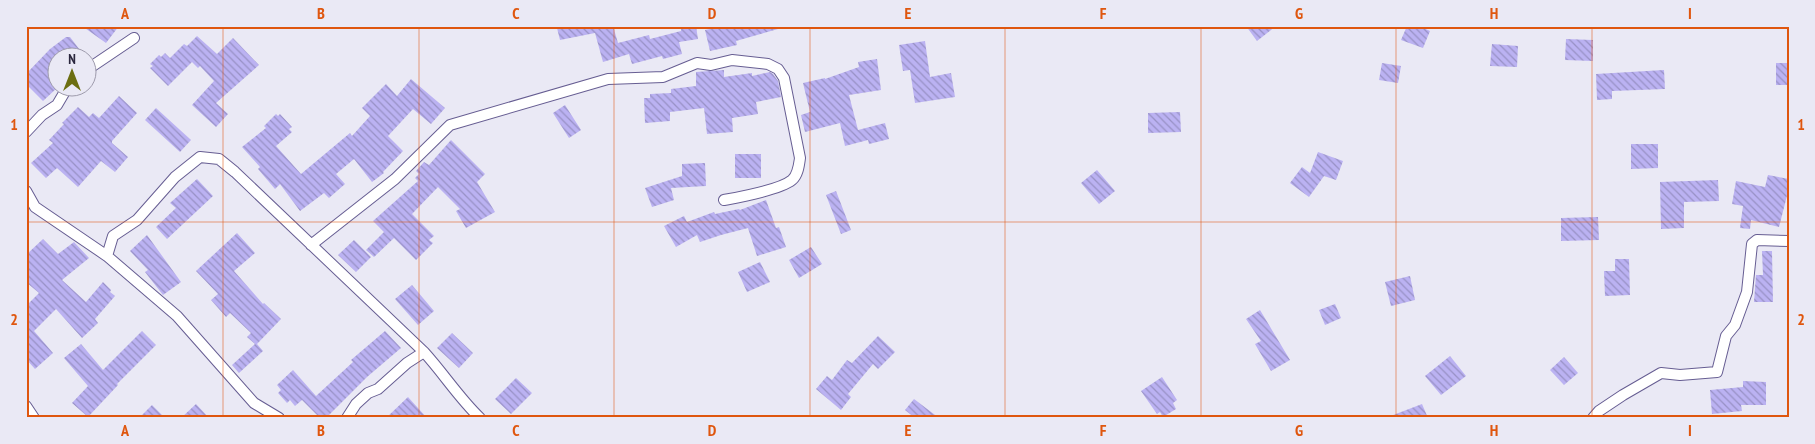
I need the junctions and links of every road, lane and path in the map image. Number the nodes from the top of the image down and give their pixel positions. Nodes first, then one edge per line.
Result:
1 (134, 38) dead end
2 (98, 62) edge
3 (61, 98) edge
4 (26, 132) edge
5 (26, 191) edge
6 (724, 200) dead end
7 (1789, 241) edge
8 (311, 245) junction
9 (107, 256) junction
10 (424, 352) junction
11 (26, 406) edge
12 (272, 416) edge
13 (34, 418) edge
14 (347, 418) edge
15 (480, 418) edge
16 (1593, 418) edge

1 - 2 street
3 - 4 street
5 - 9 street
6 - 8 street
7 - 16 street
8 - 9 street
8 - 10 street
9 - 12 street
10 - 14 street
10 - 15 street
11 - 13 street

